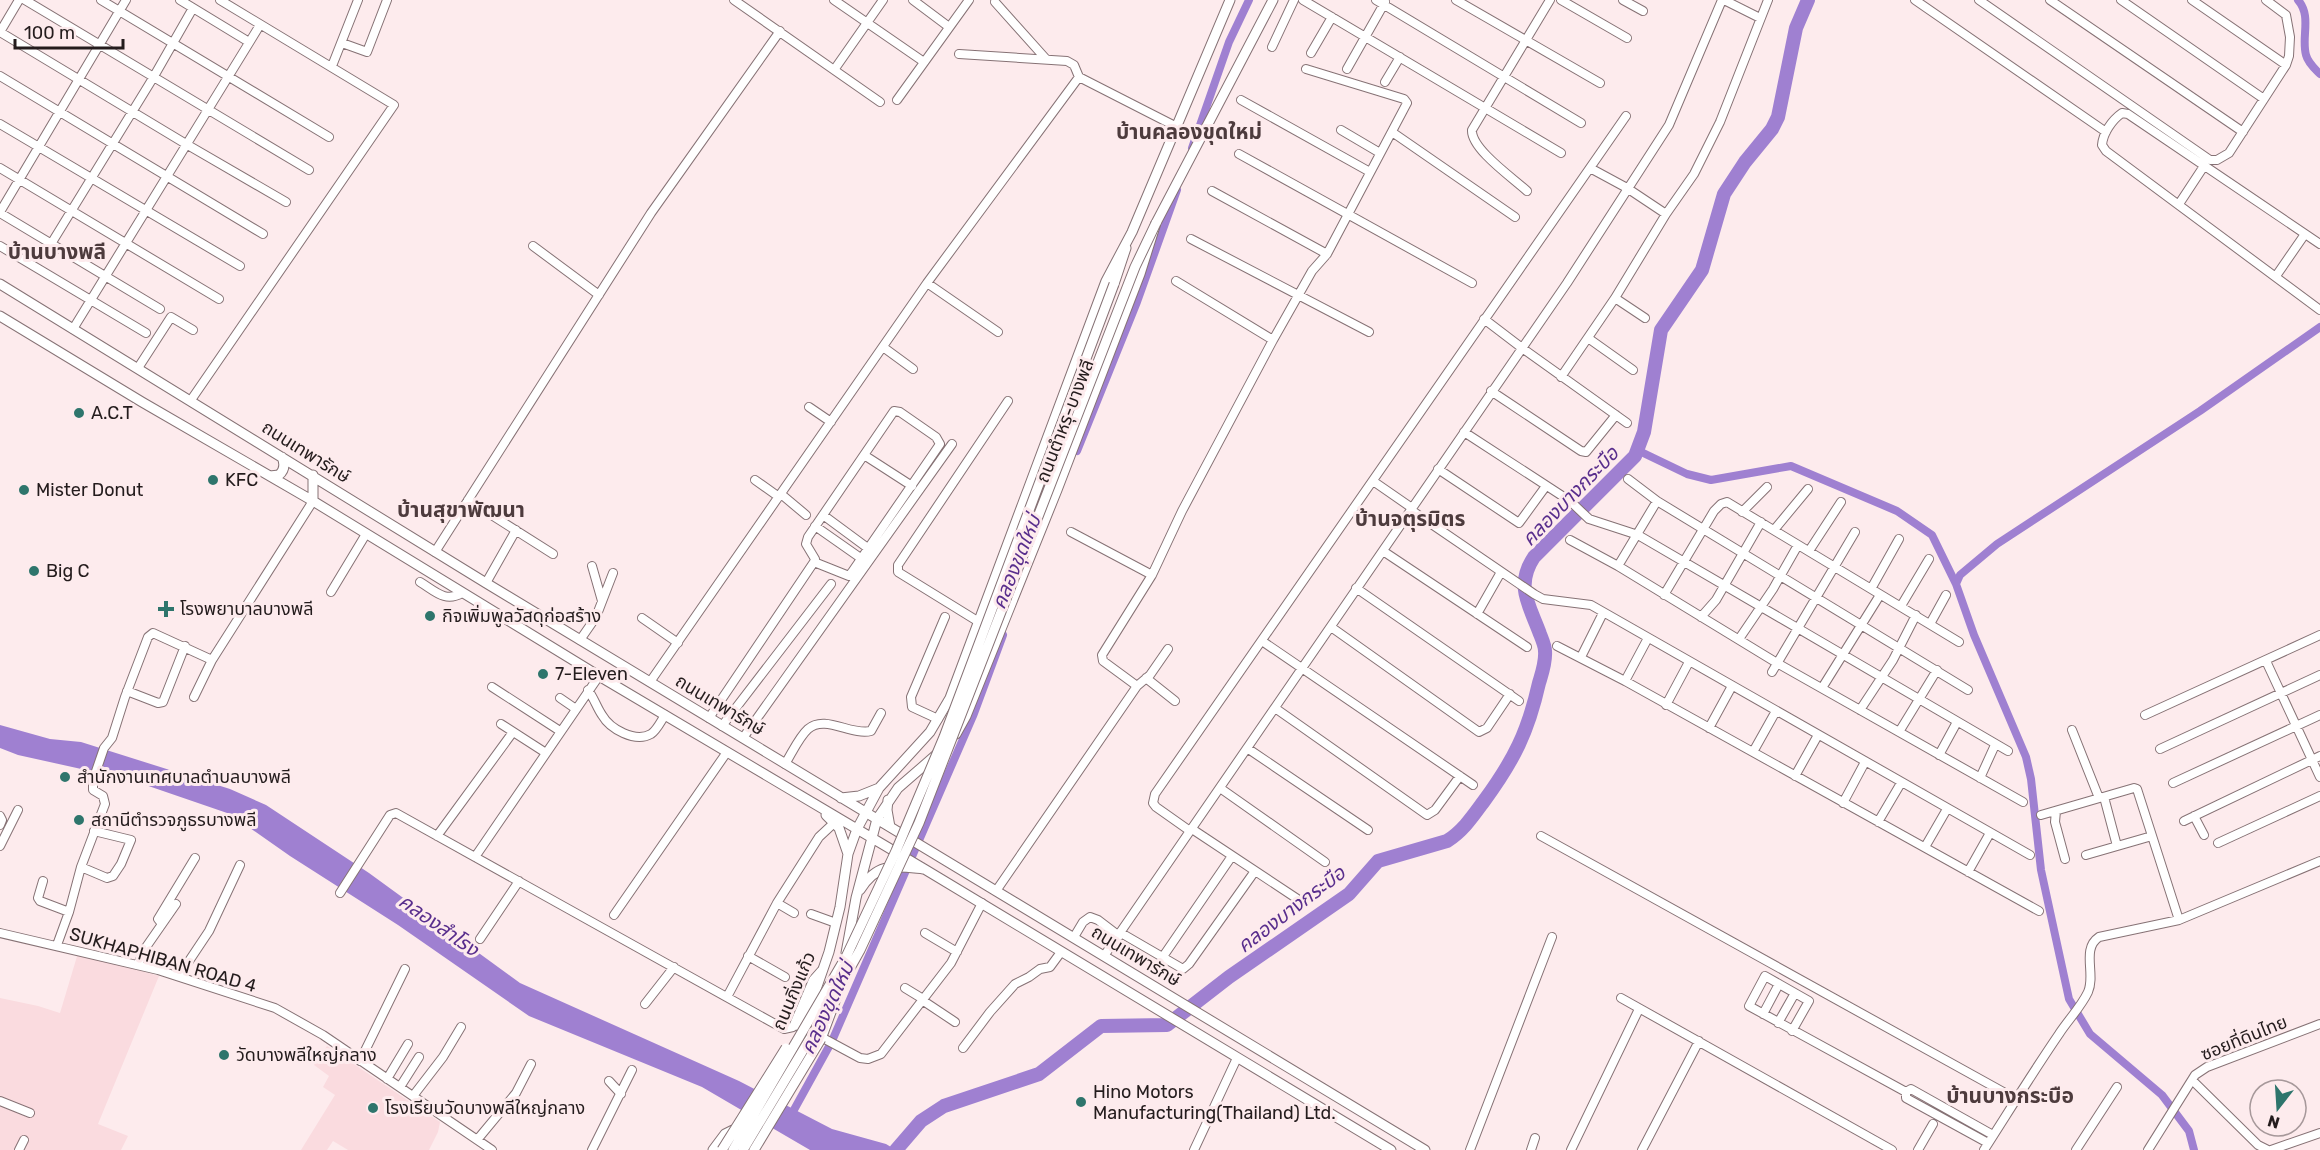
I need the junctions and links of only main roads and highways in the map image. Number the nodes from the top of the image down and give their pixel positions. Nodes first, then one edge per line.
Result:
1 (1230, 0) edge
2 (1273, 0) edge
3 (1156, 223) junction
4 (1110, 283) junction
5 (0, 284) edge
6 (0, 316) edge
7 (282, 457) junction
8 (270, 476) junction
9 (313, 476) junction
10 (313, 501) junction
11 (879, 788) junction
12 (841, 798) junction
13 (888, 800) junction
14 (816, 804) junction
15 (865, 812) junction
16 (877, 819) junction
17 (890, 827) junction
18 (857, 829) junction
19 (875, 840) junction
20 (848, 854) junction
21 (926, 870) junction
22 (856, 898) junction
23 (1358, 1109) junction
24 (1349, 1125) junction
25 (713, 1150) edge
26 (722, 1150) edge
27 (733, 1150) edge
28 (743, 1150) edge
29 (755, 1150) edge
30 (1391, 1150) edge
31 (1425, 1150) edge

1 - 4 main road
2 - 3 main road, ถนนตำหรุ-บางพลี
3 - 13 main road, ถนนตำหรุ-บางพลี, bridge
3 - 28 main road, bridge
4 - 11 main road, ถนนตำหรุ-บางพลี
4 - 27 main road, bridge
5 - 7 main road, ถนนเทพารักษ์
6 - 8 main road, ถนนเทพารักษ์
7 - 8 main road
7 - 9 main road, ถนนเทพารักษ์
8 - 10 main road, ถนนเทพารักษ์
9 - 10 main road
9 - 12 main road, ถนนเทพารักษ์
10 - 14 main road, ถนนเทพารักษ์
11 - 12 main road
11 - 15 main road, ถนนตำหรุ-บางพลี
12 - 15 main road, ถนนเทพารักษ์
13 - 16 main road, ถนนตำหรุ-บางพลี
13 - 17 main road
14 - 18 main road, ถนนเทพารักษ์
14 - 20 main road
15 - 16 main road, ถนนเทพารักษ์
15 - 18 main road, ถนนตำหรุ-บางพลี
16 - 17 main road, ถนนเทพารักษ์
16 - 19 main road, ถนนตำหรุ-บางพลี
17 - 23 main road, ถนนเทพารักษ์, bridge
18 - 19 main road, ถนนเทพารักษ์
18 - 20 main road, ถนนกิ่งแก้ว
19 - 21 main road, ถนนเทพารักษ์, bridge
19 - 22 main road, ถนนกิ่งแก้ว
20 - 26 main road, ถนนกิ่งแก้ว, bridge
21 - 22 main road
21 - 24 main road, ถนนเทพารักษ์
22 - 29 main road, ถนนกิ่งแก้ว, bridge
23 - 24 main road
23 - 31 main road, ถนนเทพารักษ์
24 - 30 main road, ถนนเทพารักษ์
25 - 29 main road

